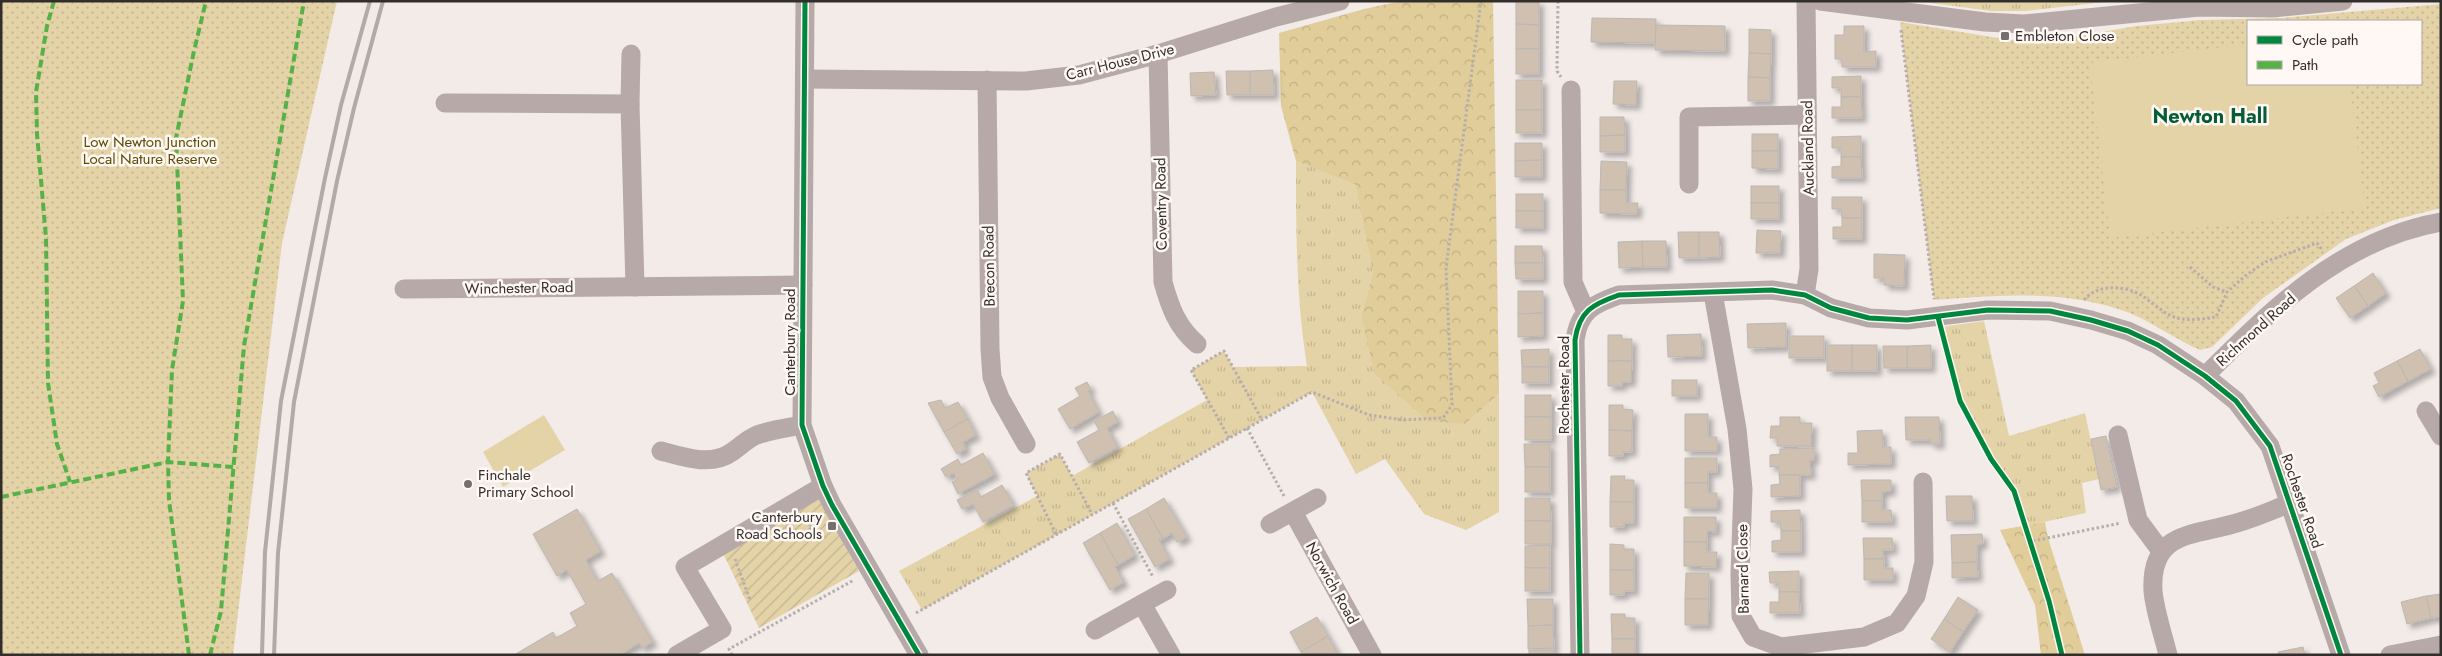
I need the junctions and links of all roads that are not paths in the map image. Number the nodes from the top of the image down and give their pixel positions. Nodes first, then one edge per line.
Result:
1 (805, 1) edge
2 (1340, 1) edge
3 (1806, 1) edge
4 (1820, 1) edge
5 (2343, 1) edge
6 (631, 54) dead end
7 (1158, 54) junction
8 (804, 79) junction
9 (987, 80) junction
10 (1571, 90) road end
11 (445, 103) dead end
12 (630, 104) junction
13 (1807, 115) junction
14 (1689, 184) dead end
15 (2441, 222) edge
16 (803, 285) junction
17 (635, 287) junction
18 (404, 289) dead end
19 (1713, 293) junction
20 (1806, 295) junction
21 (1586, 312) junction
22 (1197, 344) dead end
23 (2205, 376) junction
24 (2426, 411) dead end
25 (802, 425) junction
26 (2118, 435) dead end
27 (2441, 436) edge
28 (1026, 444) dead end
29 (661, 451) dead end
30 (1923, 482) dead end
31 (823, 486) junction
32 (1317, 498) dead end
33 (2291, 503) junction
34 (1293, 512) junction
35 (1270, 524) dead end
36 (2161, 551) junction
37 (1164, 591) road end
38 (1142, 604) junction
39 (1095, 630) dead end
40 (2441, 645) edge
41 (676, 655) edge
42 (919, 655) edge
43 (1171, 655) edge
44 (1372, 655) edge
45 (1580, 655) edge
46 (2168, 655) edge
47 (2341, 655) edge
48 (2390, 655) edge

1 - 8 street, Canterbury Road
2 - 7 street, Carr House Drive
3 - 13 street, Auckland Road
4 - 5 street
6 - 12 street
7 - 9 street, Carr House Drive
7 - 22 street, Coventry Road
8 - 9 street, Carr House Drive
8 - 16 street, Canterbury Road
9 - 28 street, Brecon Road
10 - 21 street
11 - 12 street
12 - 17 street
13 - 14 street
13 - 20 street, Auckland Road
15 - 23 street, Richmond Road
16 - 17 street, Winchester Road
16 - 25 street, Canterbury Road
17 - 18 street, Winchester Road
19 - 20 street
19 - 21 street
19 - 30 street, Barnard Close
20 - 23 street, Richmond Road
21 - 45 street, Rochester Road
23 - 33 street, Rochester Road
24 - 27 street
25 - 29 street
25 - 31 street, Canterbury Road
26 - 36 street
31 - 41 street
31 - 42 street, Canterbury Road
32 - 34 street
33 - 36 street
33 - 47 street, Rochester Road
34 - 35 street
34 - 44 street, Norwich Road
36 - 46 street
37 - 38 street
38 - 39 street
38 - 43 street
40 - 48 street

